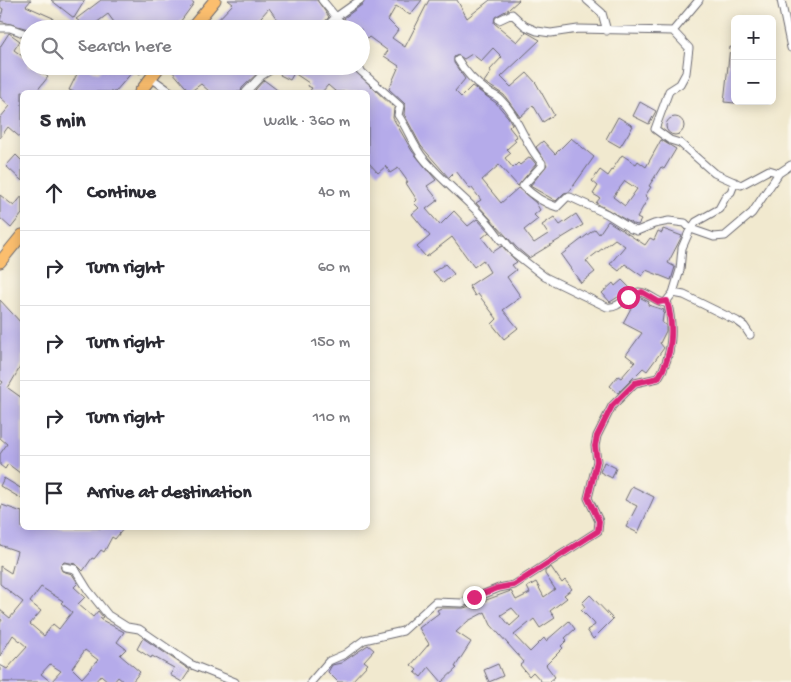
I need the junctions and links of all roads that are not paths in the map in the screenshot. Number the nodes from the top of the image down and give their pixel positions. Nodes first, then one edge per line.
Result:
1 (215, 0) edge
2 (322, 0) edge
3 (360, 0) edge
4 (587, 0) edge
5 (699, 0) edge
6 (781, 0) edge
7 (336, 18) joint
8 (198, 20) edge
9 (499, 20) dead end
10 (0, 28) edge
11 (673, 30) junction
12 (607, 31) junction
13 (20, 32) edge
14 (791, 48) edge
15 (458, 60) dead end
16 (153, 75) edge
17 (263, 75) edge
18 (365, 75) edge
19 (151, 78) junction
20 (142, 90) edge
21 (168, 90) edge
22 (248, 90) edge
23 (791, 165) edge
24 (779, 173) junction
25 (734, 182) junction
26 (691, 228) junction
27 (20, 237) edge
28 (0, 262) edge
29 (673, 293) junction
30 (667, 301) junction
31 (750, 335) dead end
32 (65, 566) dead end
33 (235, 682) edge
34 (311, 682) edge

1 - 8 main road
2 - 7 street
3 - 7 street
4 - 12 street
5 - 11 street
6 - 14 street
9 - 12 street
10 - 13 street
11 - 12 street
11 - 25 street
15 - 26 street
16 - 19 main road
17 - 22 street
18 - 30 street
19 - 20 main road
19 - 21 street
23 - 24 street
24 - 25 street
24 - 26 street
25 - 26 street
26 - 29 street
27 - 28 main road
29 - 30 street
29 - 31 street
30 - 34 street
32 - 33 street

